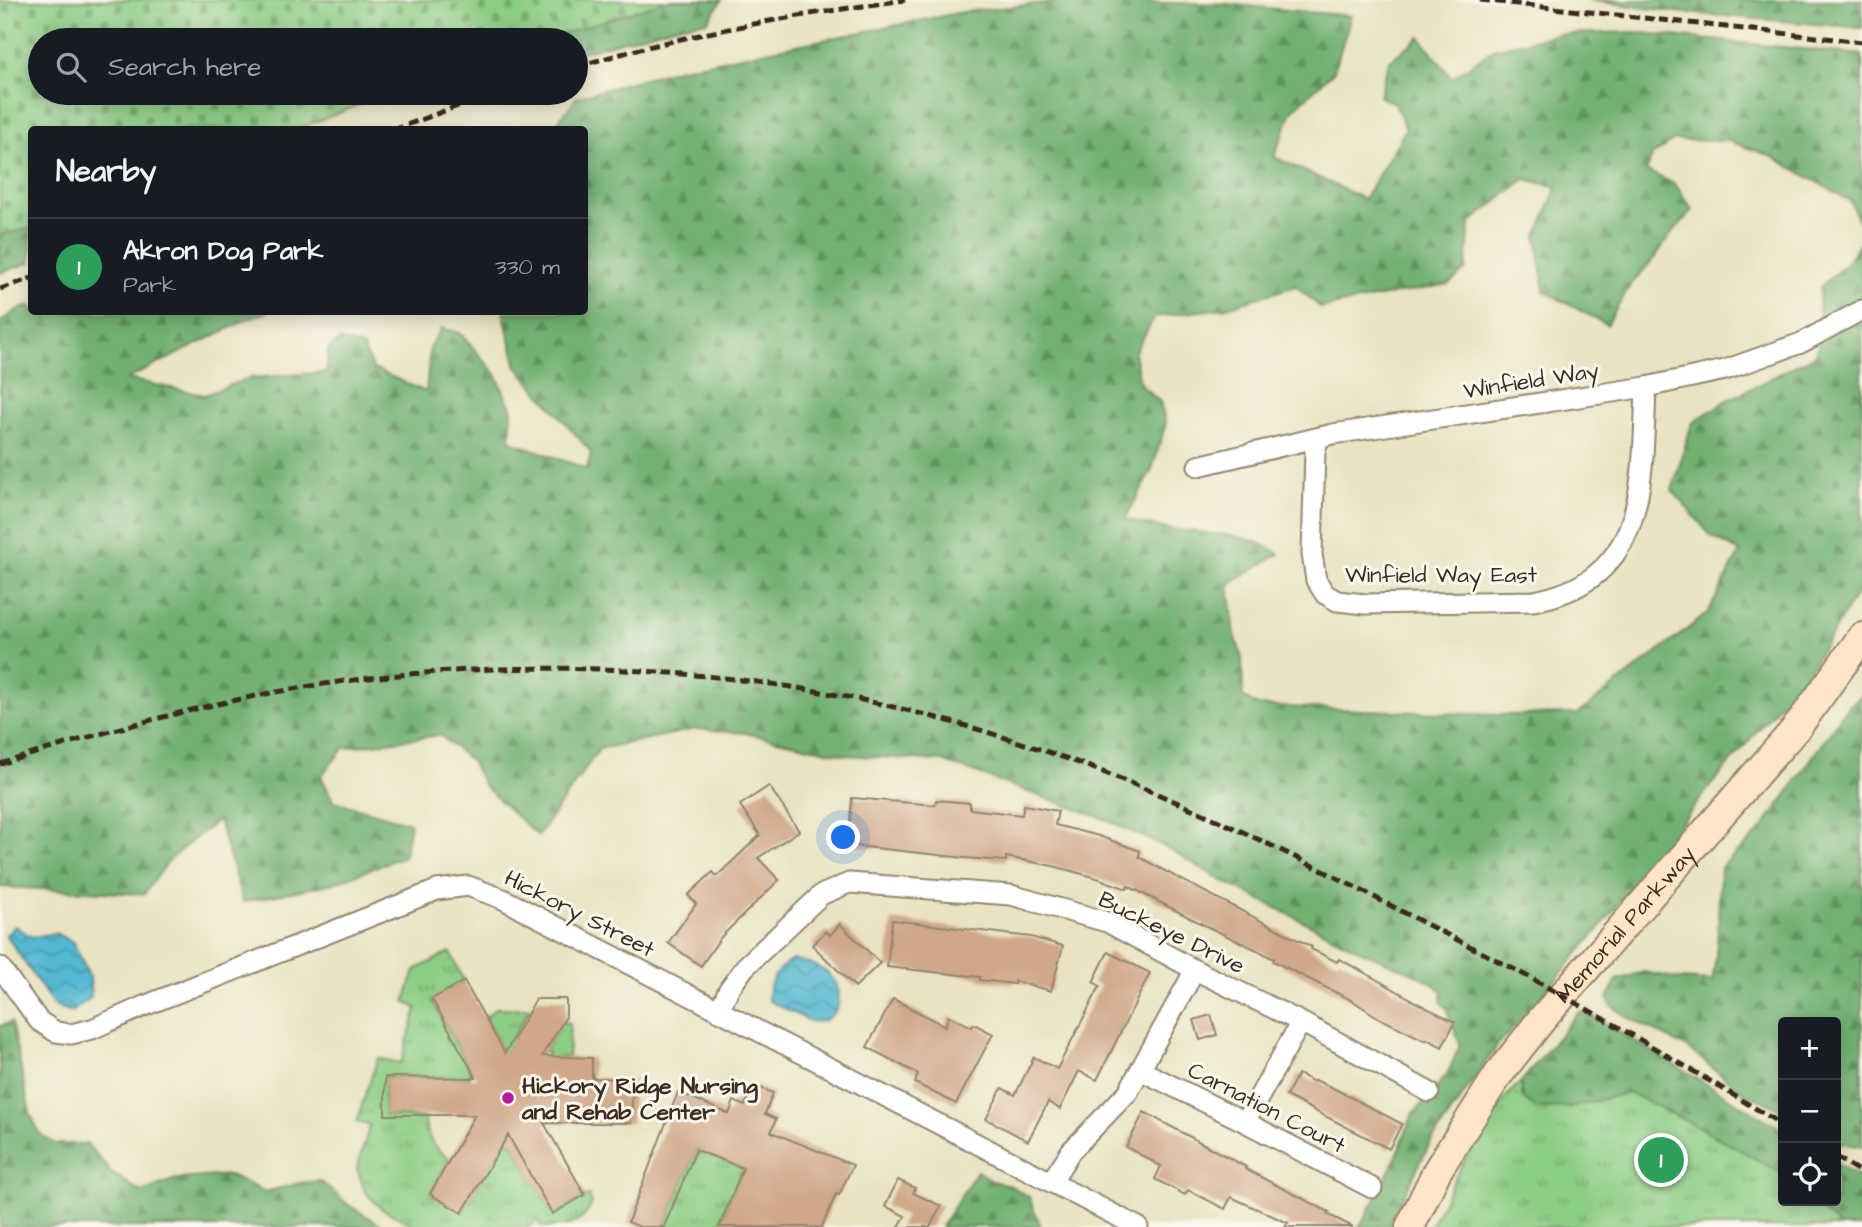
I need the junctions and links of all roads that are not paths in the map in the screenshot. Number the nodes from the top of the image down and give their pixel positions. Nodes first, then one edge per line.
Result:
1 (1862, 310) edge
2 (1646, 387) junction
3 (1319, 438) junction
4 (1198, 466) dead end
5 (1862, 637) edge
6 (0, 967) edge
7 (1195, 970) junction
8 (719, 1011) junction
9 (1301, 1022) junction
10 (1140, 1070) junction
11 (1429, 1092) dead end
12 (1245, 1122) junction
13 (1051, 1182) junction
14 (1371, 1188) dead end
15 (1138, 1227) edge
16 (1410, 1227) edge

1 - 2 street, Winfield Way
2 - 3 street, Winfield Way
2 - 3 street, Winfield Way East
3 - 4 street, Winfield Way
5 - 16 main road, Memorial Parkway
6 - 8 street, Hickory Street
7 - 8 street, Buckeye Drive
7 - 9 street, Buckeye Drive
7 - 10 street
8 - 13 street, Hickory Street
9 - 11 street, Buckeye Drive
9 - 12 street
10 - 12 street, Carnation Court
10 - 13 street
12 - 14 street, Carnation Court
13 - 15 street, Hickory Street

